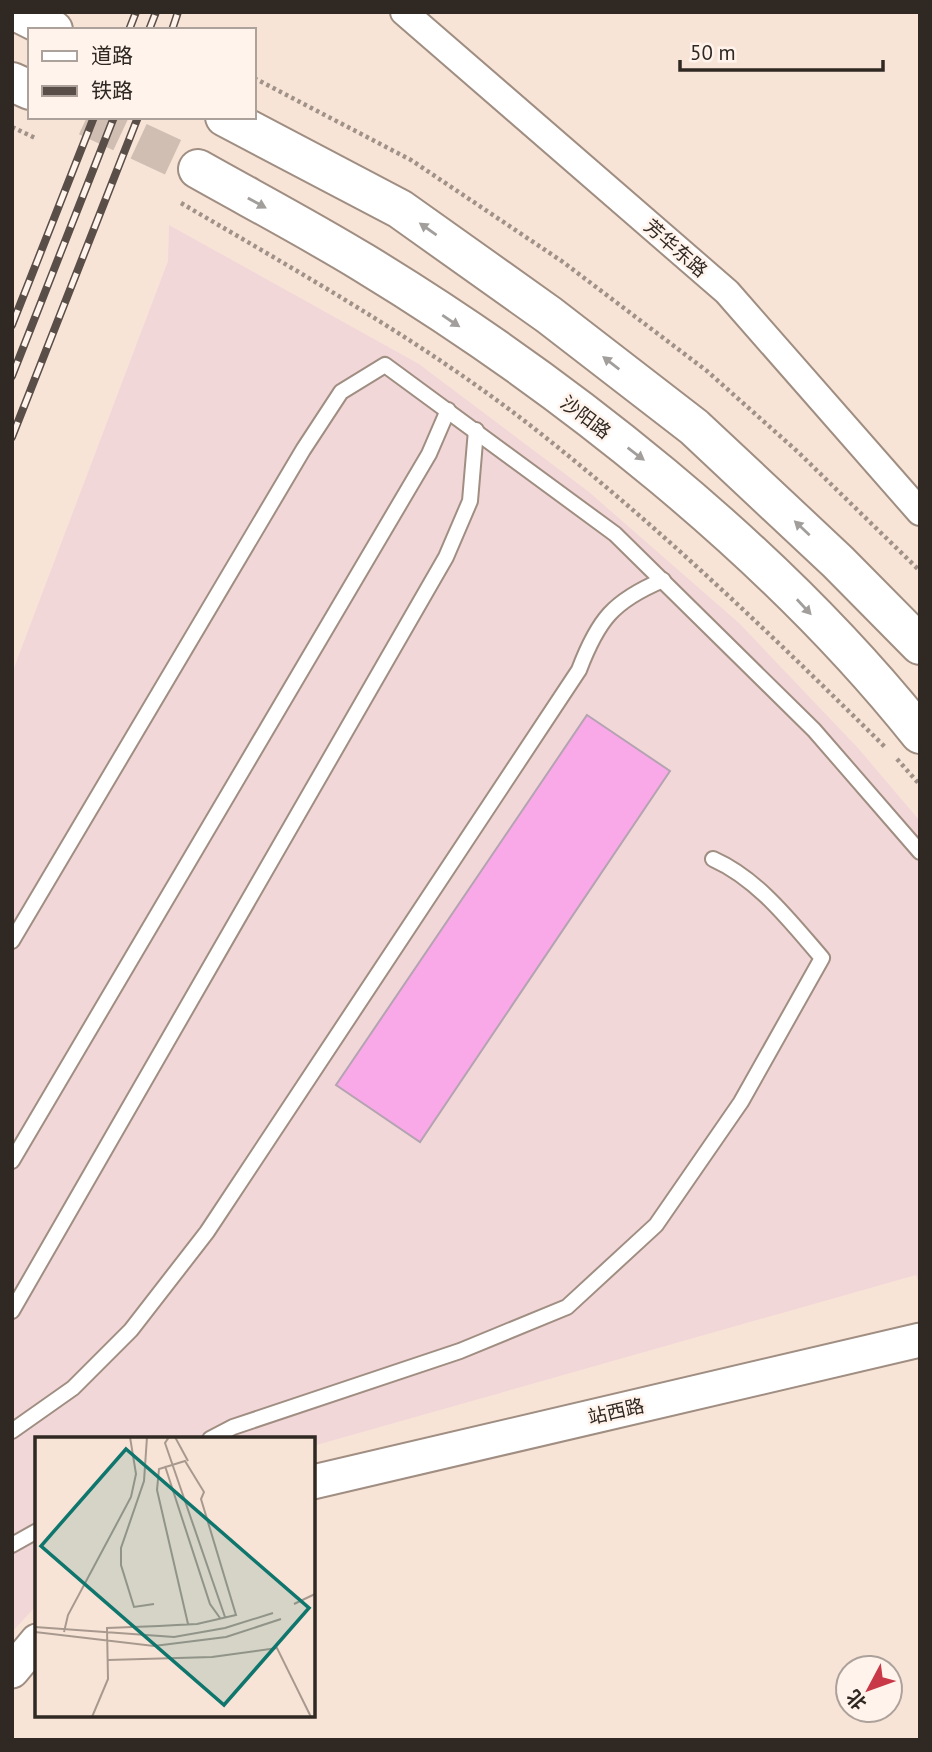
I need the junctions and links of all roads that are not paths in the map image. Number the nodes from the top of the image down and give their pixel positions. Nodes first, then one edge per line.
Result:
1 (17, 12) edge
2 (404, 12) edge
3 (49, 28) edge
4 (12, 82) edge
5 (28, 89) edge
6 (229, 119) edge
7 (198, 169) tunnel mouth
8 (448, 410) junction
9 (476, 430) junction
10 (920, 512) edge
11 (663, 580) junction
12 (920, 645) edge
13 (920, 734) edge
14 (920, 852) edge
15 (713, 859) dead end
16 (12, 942) edge
17 (12, 1161) edge
18 (12, 1311) edge
19 (920, 1340) edge
20 (12, 1431) edge
21 (214, 1437) edge
22 (315, 1482) edge
23 (35, 1532) edge
24 (12, 1545) edge
25 (35, 1643) edge
26 (12, 1671) edge

1 - 3 main road
2 - 10 street, 芳华东路
4 - 5 main road
12 -> 6 main road
7 -> 13 main road, 沙阳路
8 - 9 lane
8 - 16 lane
8 - 17 lane
9 - 11 lane
9 - 18 lane
11 - 14 lane
11 - 20 lane
15 - 21 lane
19 - 22 street, 站西路
23 - 24 lane
25 - 26 street

